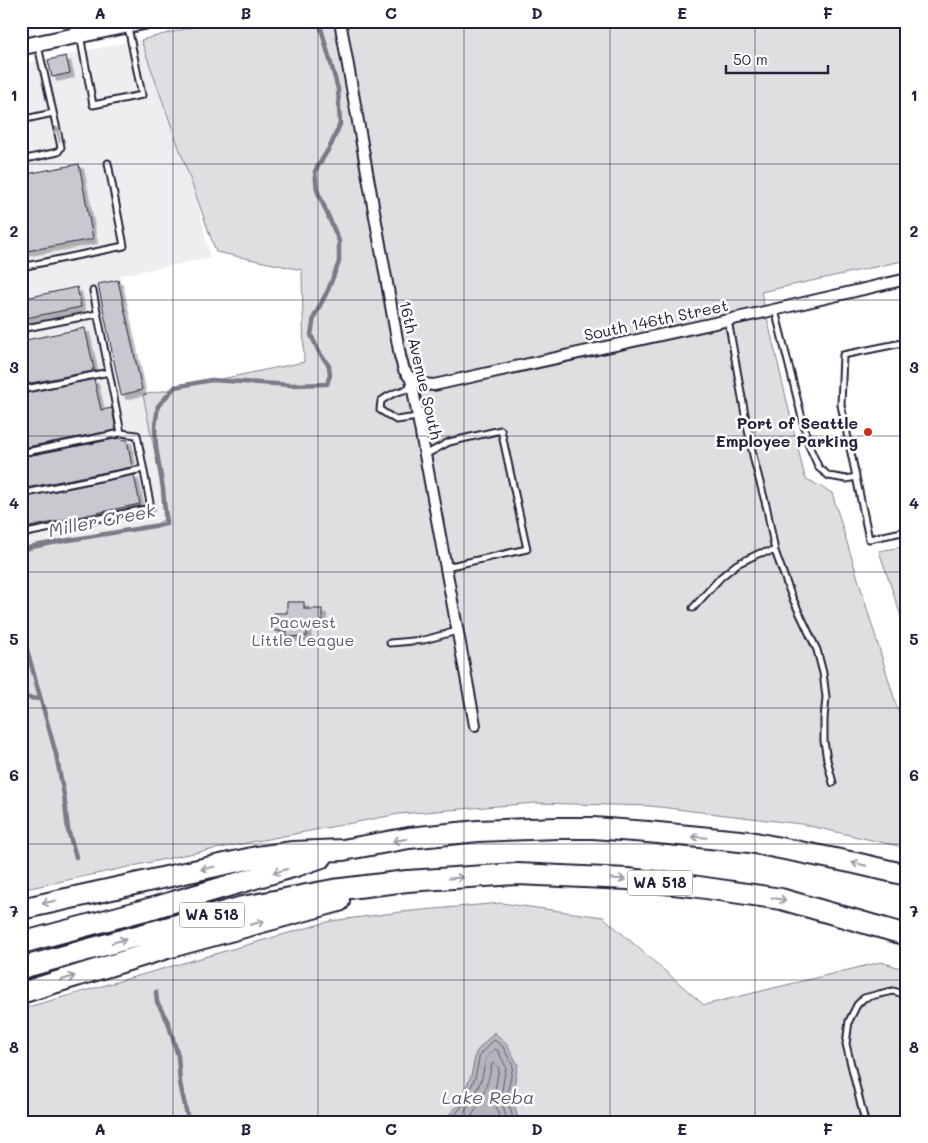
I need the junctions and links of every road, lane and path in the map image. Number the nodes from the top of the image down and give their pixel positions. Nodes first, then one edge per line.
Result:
1 (146, 21) edge
2 (340, 21) edge
3 (128, 25) junction
4 (80, 35) junction
5 (38, 44) junction
6 (21, 47) edge
7 (53, 113) junction
8 (21, 120) edge
9 (21, 160) edge
10 (108, 163) dead end
11 (21, 267) edge
12 (907, 279) edge
13 (92, 291) dead end
14 (774, 310) junction
15 (97, 314) junction
16 (728, 320) junction
17 (21, 329) edge
18 (907, 342) edge
19 (109, 372) junction
20 (412, 383) junction
21 (21, 390) edge
22 (418, 416) junction
23 (121, 433) junction
24 (21, 453) edge
25 (425, 455) junction
26 (143, 469) junction
27 (856, 477) junction
28 (21, 494) edge
29 (907, 531) edge
30 (21, 534) edge
31 (775, 551) junction
32 (446, 567) junction
33 (693, 608) dead end
34 (458, 631) junction
35 (390, 643) dead end
36 (475, 725) dead end
37 (833, 783) dead end
38 (343, 850) junction
39 (907, 875) edge
40 (408, 881) junction
41 (21, 908) edge
42 (907, 935) edge
43 (21, 943) edge
44 (21, 968) edge
45 (21, 993) edge
46 (907, 995) edge
47 (865, 1122) edge

1 - 3 street
2 - 20 street, 16th Avenue South
3 - 4 street
3 - 4 lane
4 - 5 street
5 - 6 street
5 - 7 lane
7 - 8 lane
9 -> 7 lane
10 - 11 lane
12 - 14 street, South 146th Street
13 - 15 lane
14 - 16 street, South 146th Street
14 - 27 lane
15 - 17 lane
15 - 19 lane
16 - 20 street, South 146th Street
16 - 31 lane
18 - 27 lane
19 - 21 lane
19 - 23 lane
20 - 22 street, 16th Avenue South
20 - 22 lane
22 - 25 street, 16th Avenue South
23 - 24 lane
23 - 26 lane
25 - 32 street, 16th Avenue South
25 - 32 lane
26 - 28 lane
26 - 30 lane
27 - 29 lane
31 - 33 lane
31 - 37 lane
32 - 34 street, 16th Avenue South
34 - 35 lane
34 - 36 street, 16th Avenue South
39 -> 38 highway, WA 518
38 -> 41 highway
38 -> 43 highway, WA 518
40 -> 42 highway, WA 518
44 -> 40 highway, WA 518
45 -> 40 highway
46 - 47 lane

